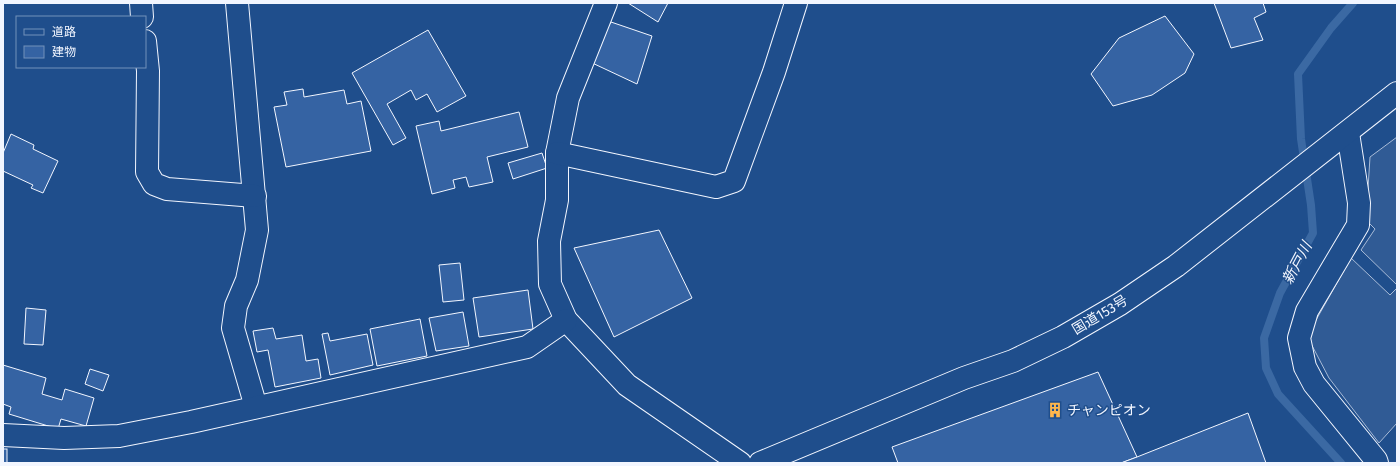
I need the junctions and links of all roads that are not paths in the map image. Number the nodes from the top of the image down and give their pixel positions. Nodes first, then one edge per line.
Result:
1 (140, 3) edge
2 (237, 3) edge
3 (606, 3) edge
4 (796, 3) edge
5 (142, 16) edge
6 (146, 52) edge
7 (1397, 93) edge
8 (1339, 139) junction
9 (557, 153) junction
10 (255, 196) junction
11 (566, 320) junction
12 (256, 407) junction
13 (3, 435) edge
14 (740, 463) edge
15 (760, 463) edge
16 (1377, 463) edge

1 - 5 main road
2 - 10 main road
3 - 9 main road
4 - 9 main road
6 - 10 main road
7 - 8 main road, 国道153号
8 - 15 main road, 国道153号
8 - 16 main road
9 - 11 main road
10 - 12 main road
11 - 12 main road
11 - 14 main road
12 - 13 main road

